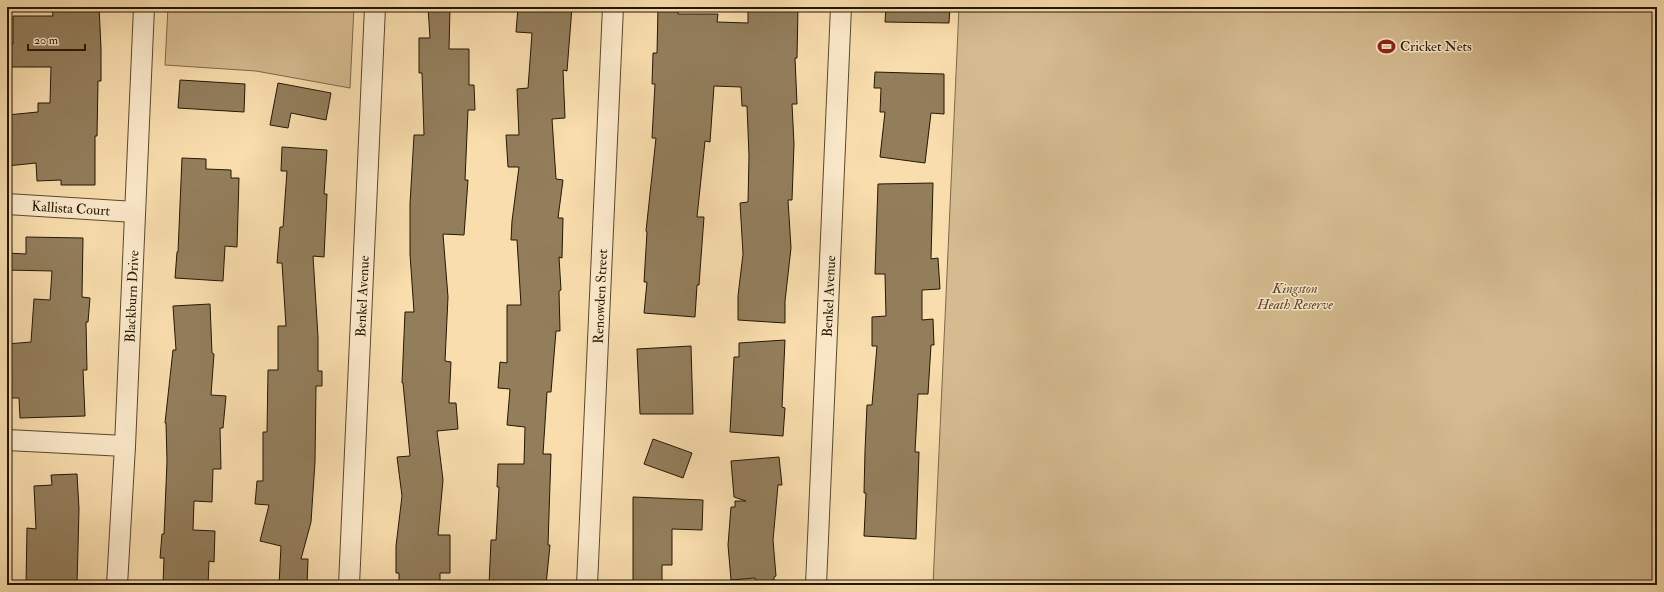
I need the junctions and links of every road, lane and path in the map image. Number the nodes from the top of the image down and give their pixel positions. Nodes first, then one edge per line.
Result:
1 (144, 7) edge
2 (375, 7) edge
3 (613, 7) edge
4 (842, 7) edge
5 (7, 204) edge
6 (135, 212) junction
7 (7, 440) edge
8 (125, 446) junction
9 (116, 585) edge
10 (349, 585) edge
11 (587, 585) edge
12 (816, 585) edge

1 - 6 street, Blackburn Drive
2 - 10 street, Benkel Avenue
3 - 11 street, Renowden Street
4 - 12 street, Benkel Avenue
5 - 6 street, Kallista Court
6 - 8 street, Blackburn Drive
7 - 8 street
8 - 9 street, Blackburn Drive

